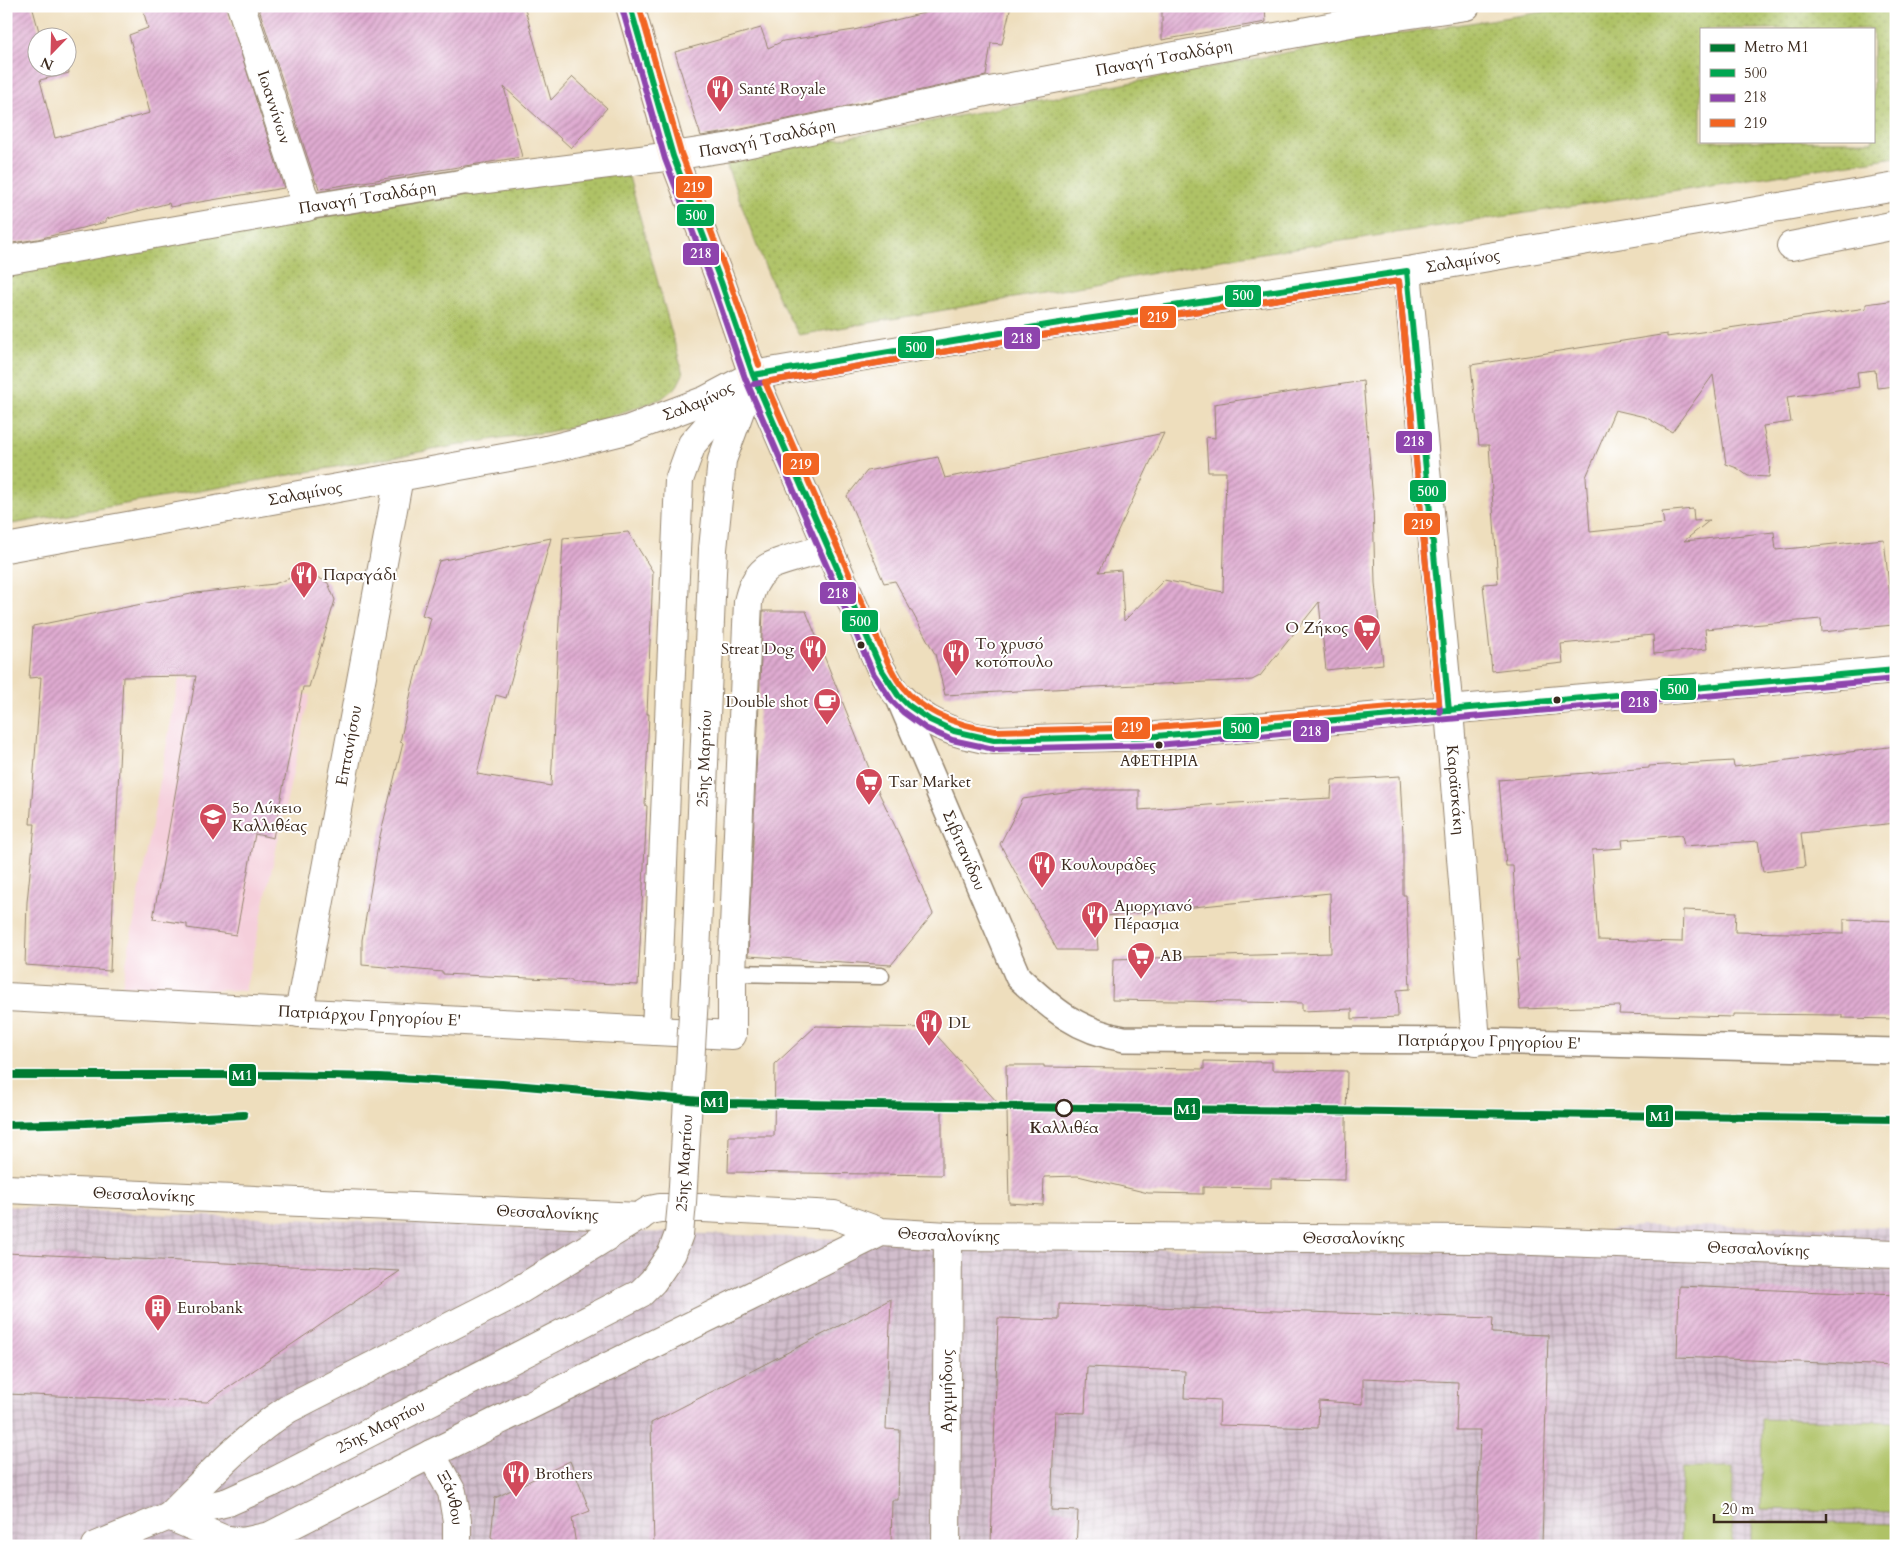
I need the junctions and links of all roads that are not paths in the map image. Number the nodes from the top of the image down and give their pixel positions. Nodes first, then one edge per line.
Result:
1 (241, 6) edge
2 (630, 6) edge
3 (1466, 6) edge
4 (1356, 14) edge
5 (673, 156) junction
6 (470, 181) joint
7 (1896, 187) edge
8 (307, 207) junction
9 (1896, 225) edge
10 (1791, 246) dead end
11 (6, 260) edge
12 (1407, 271) junction
13 (753, 375) junction
14 (399, 477) junction
15 (6, 548) edge
16 (828, 548) junction
17 (1896, 670) edge
18 (897, 694) junction
19 (1448, 711) junction
20 (732, 973) junction
21 (881, 976) dead end
22 (6, 996) edge
23 (299, 1013) junction
24 (1083, 1028) joint
25 (656, 1031) junction
26 (1476, 1041) junction
27 (1896, 1051) edge
28 (6, 1189) edge
29 (640, 1217) junction
30 (881, 1232) junction
31 (948, 1236) junction
32 (1896, 1254) edge
33 (432, 1454) junction
34 (169, 1516) junction
35 (96, 1546) edge
36 (457, 1546) edge
37 (946, 1546) edge

1 - 8 street, Ιωαννίνων
2 - 5 main road, Σιβιτανίδου
3 - 4 street, Παναγή Τσαλδάρη
4 - 5 street, Παναγή Τσαλδάρη
5 - 6 street, Παναγή Τσαλδάρη
5 - 13 main road, Σιβιτανίδου
6 - 8 street, Παναγή Τσαλδάρη
7 - 12 street, Σαλαμίνος
8 - 11 street, Παναγή Τσαλδάρη
9 - 10 street
12 - 13 street, Σαλαμίνος
12 - 19 street, Καραϊσκάκη
13 - 14 street, Σαλαμίνος
13 - 16 street, Σιβιτανίδου
13 - 25 street
13 - 34 street, 25ης Μαρτίου, bridge
14 - 15 street, Σαλαμίνος
14 - 23 street, Επτανήσου
16 - 18 street, Σιβιτανίδου
16 - 20 street
17 - 19 street
18 - 19 street
18 - 24 street, Σιβιτανίδου
19 - 26 street, Καραϊσκάκη
20 - 21 lane
20 - 25 street, Πατριάρχου Γρηγορίου Ε'
22 - 23 street, Πατριάρχου Γρηγορίου Ε'
23 - 25 street, Πατριάρχου Γρηγορίου Ε'
24 - 26 street, Πατριάρχου Γρηγορίου Ε'
26 - 27 street, Πατριάρχου Γρηγορίου Ε'
28 - 29 street, Θεσσαλονίκης
29 - 30 street, Θεσσαλονίκης
29 - 34 street, 25ης Μαρτίου
30 - 31 street, Θεσσαλονίκης
30 - 33 street
31 - 32 street, Θεσσαλονίκης
31 - 37 street, Αρχιμήδους
33 - 34 street
33 - 36 street, Ξάνθου
34 - 35 street, 25ης Μαρτίου

